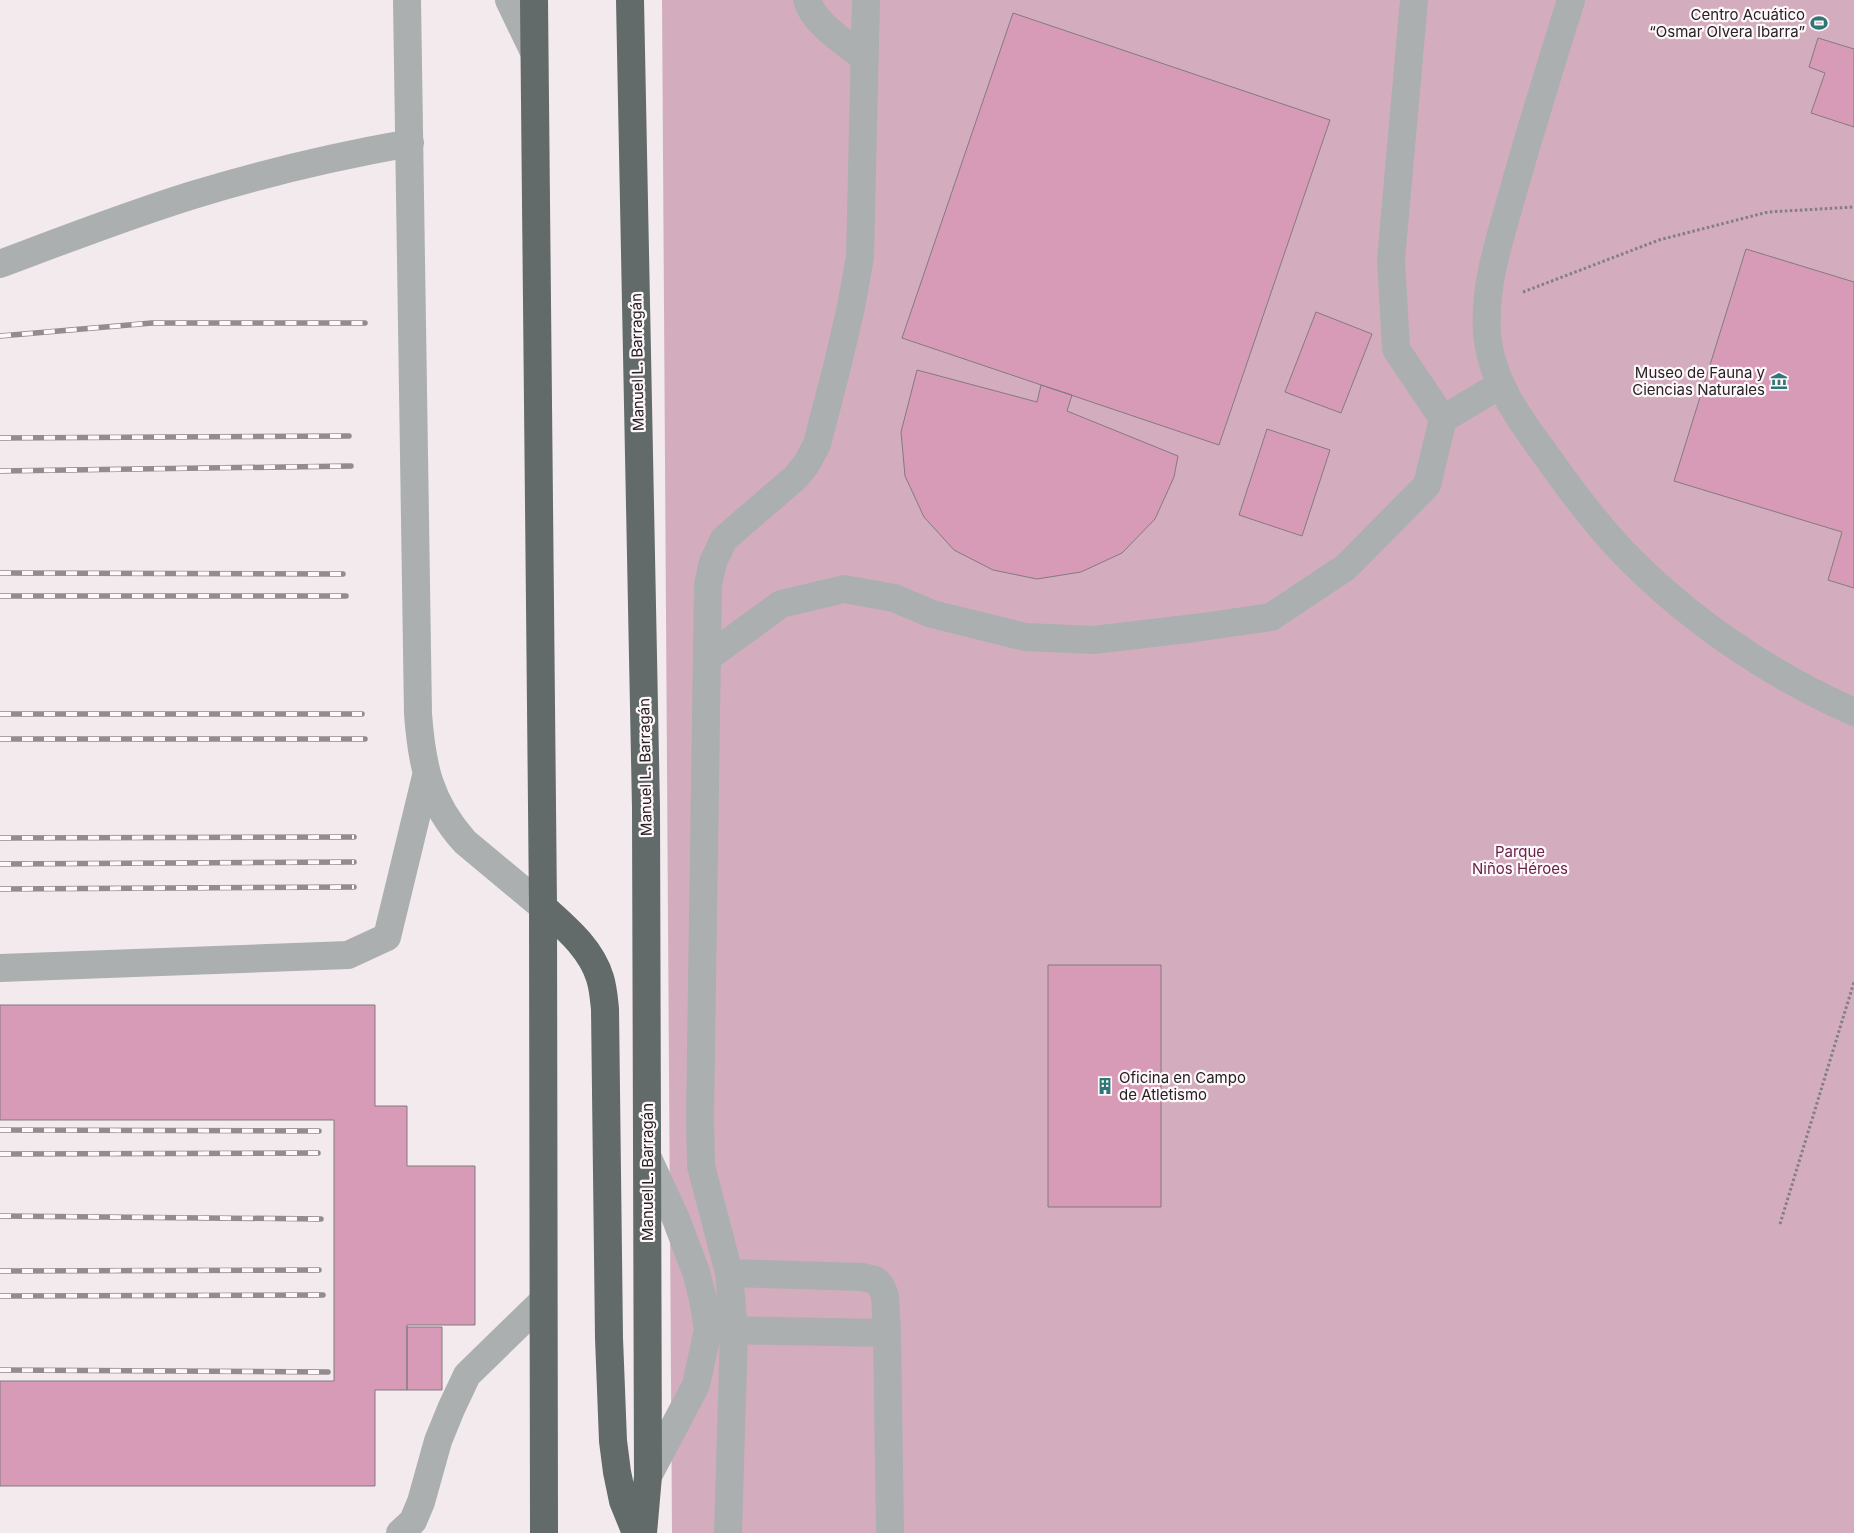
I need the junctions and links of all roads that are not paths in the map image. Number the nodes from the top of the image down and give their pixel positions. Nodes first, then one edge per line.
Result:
1 (407, 0) edge
2 (509, 0) edge
3 (534, 0) edge
4 (630, 0) edge
5 (808, 0) edge
6 (866, 0) edge
7 (1414, 0) edge
8 (1571, 0) edge
9 (534, 52) junction
10 (864, 58) junction
11 (410, 143) junction
12 (0, 264) edge
13 (1500, 385) junction
14 (1443, 419) junction
15 (706, 658) junction
16 (1854, 712) edge
17 (426, 776) junction
18 (543, 907) junction
19 (0, 968) edge
20 (647, 1156) junction
21 (729, 1274) junction
22 (543, 1301) junction
23 (721, 1330) junction
24 (888, 1333) junction
25 (648, 1476) junction
26 (400, 1533) edge
27 (544, 1533) edge
28 (636, 1533) edge
29 (643, 1533) edge
30 (728, 1533) edge
31 (890, 1533) edge

1 - 11 lane
2 - 9 lane
3 - 9 highway
4 - 20 highway, Manuel L. Barragán
5 - 10 lane
6 - 10 lane
7 - 14 lane
8 - 13 lane
9 - 18 highway
10 - 15 lane
11 - 12 lane
11 - 17 lane
13 - 14 lane
13 - 16 lane
14 - 15 lane
15 - 21 lane
17 - 18 lane
17 - 19 lane
18 - 22 highway
18 - 28 highway
20 - 23 lane
20 - 25 highway, Manuel L. Barragán
21 - 23 lane
21 - 24 lane
22 - 26 lane
22 - 27 highway
23 - 24 lane
23 - 25 lane
23 - 30 lane
24 - 31 lane
25 - 29 highway, Manuel L. Barragán

